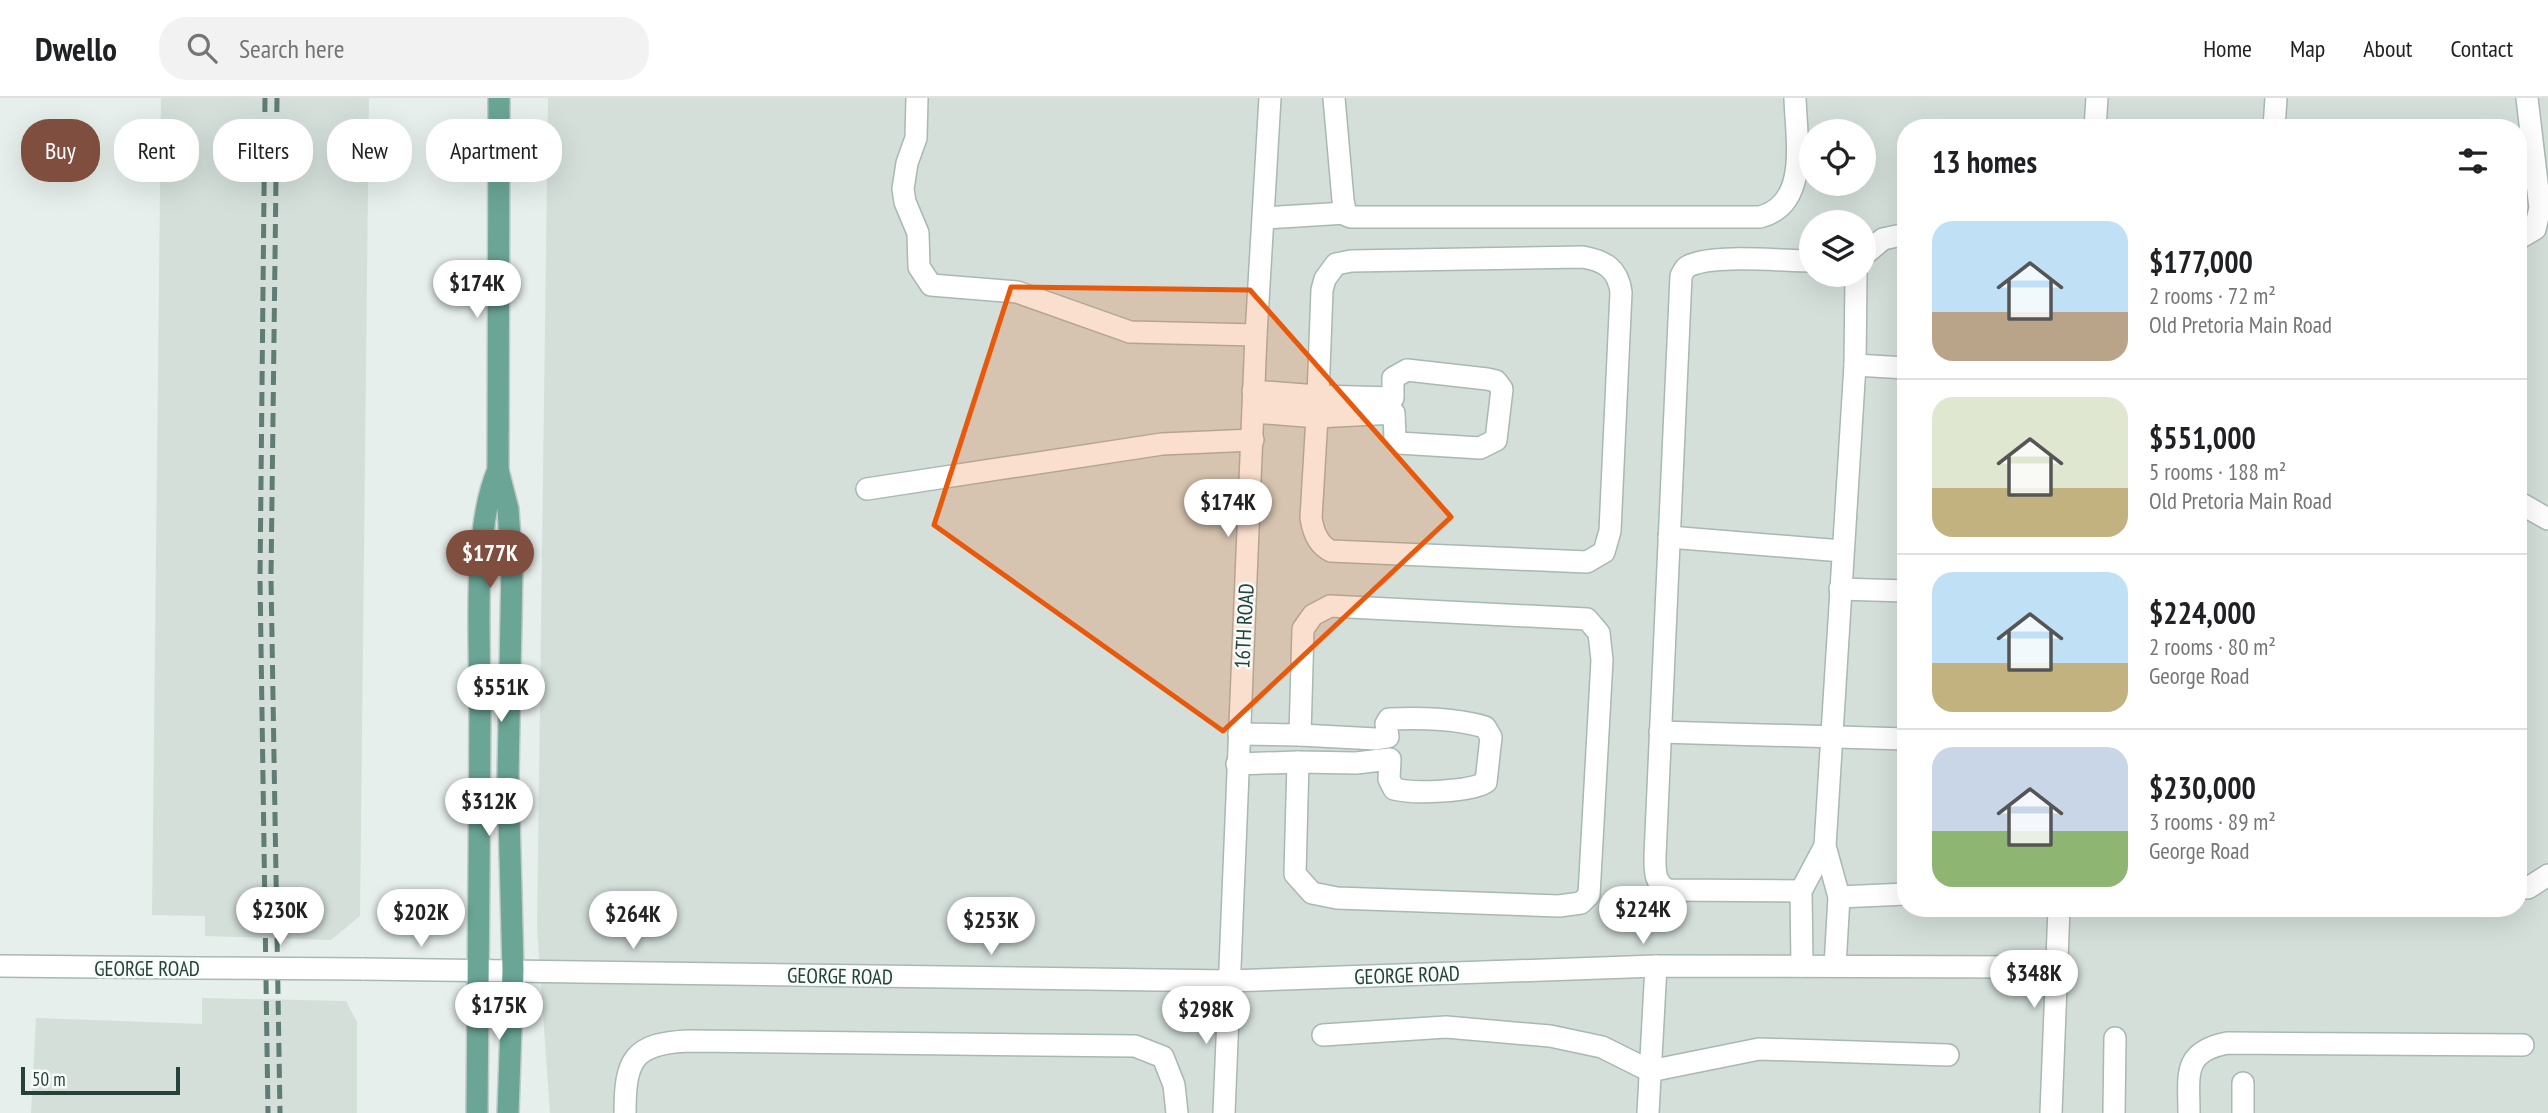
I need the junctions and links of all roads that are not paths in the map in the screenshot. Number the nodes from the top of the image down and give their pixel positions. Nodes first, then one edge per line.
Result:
1 (499, 98) edge
2 (917, 98) edge
3 (1270, 98) edge
4 (1334, 98) edge
5 (1795, 98) edge
6 (2097, 98) edge
7 (2276, 98) edge
8 (2527, 98) edge
9 (2096, 119) edge
10 (2275, 119) edge
11 (1344, 206) junction
12 (1265, 210) junction
13 (2527, 234) edge
14 (1897, 236) edge
15 (1876, 245) edge
16 (1799, 261) edge
17 (1856, 287) edge
18 (1256, 335) junction
19 (1855, 365) junction
20 (1897, 367) edge
21 (1253, 390) junction
22 (1318, 396) junction
23 (1393, 405) junction
24 (1253, 412) junction
25 (1317, 417) junction
26 (1253, 440) junction
27 (498, 470) junction
28 (867, 489) dead end
29 (2527, 507) edge
30 (2548, 519) edge
31 (1669, 537) junction
32 (1842, 551) junction
33 (1840, 589) junction
34 (1897, 591) edge
35 (1660, 732) junction
36 (1239, 734) junction
37 (1300, 735) junction
38 (1833, 735) junction
39 (1897, 739) edge
40 (1389, 748) junction
41 (1298, 762) junction
42 (1237, 764) junction
43 (1825, 846) junction
44 (2548, 875) edge
45 (2527, 888) edge
46 (1801, 891) junction
47 (1897, 894) edge
48 (1839, 897) junction
49 (2059, 917) edge
50 (0, 966) edge
51 (1656, 966) junction
52 (1802, 966) junction
53 (1835, 966) junction
54 (2057, 967) junction
55 (513, 970) junction
56 (479, 971) junction
57 (1230, 981) junction
58 (1323, 1035) dead end
59 (2115, 1038) dead end
60 (2523, 1045) dead end
61 (1948, 1055) dead end
62 (1650, 1071) junction
63 (2243, 1083) dead end
64 (477, 1113) edge
65 (509, 1113) edge
66 (625, 1113) edge
67 (1177, 1113) edge
68 (1224, 1113) edge
69 (1648, 1113) edge
70 (2051, 1113) edge
71 (2114, 1113) edge
72 (2189, 1113) edge
73 (2243, 1113) edge

1 - 27 main road
2 - 18 street
3 - 12 street, 16TH ROAD
4 - 11 street
5 - 11 street
6 - 9 street
7 - 10 street
8 - 13 street
11 - 12 street
12 - 18 street, 16TH ROAD
14 - 15 street
16 - 31 street
17 - 19 street
18 - 21 street, 16TH ROAD
19 - 20 street
19 - 32 street
21 - 22 street
21 - 24 street, 16TH ROAD
22 - 23 street
22 - 25 street
23 - 23 street
23 - 25 street
24 - 25 street
24 - 26 street, 16TH ROAD
26 - 28 street
26 - 36 street, 16TH ROAD
27 - 55 main road
27 - 56 main road
29 - 30 street
31 - 32 street
31 - 35 street
32 - 33 street
33 - 34 street
33 - 38 street
35 - 38 street
35 - 46 street
36 - 37 street
36 - 42 street, 16TH ROAD
37 - 40 street
37 - 41 street
38 - 39 street
38 - 43 street
40 - 40 street
40 - 41 street
41 - 42 street
42 - 57 street, 16TH ROAD
43 - 46 street
43 - 48 street
44 - 45 street
46 - 52 street
47 - 48 street
48 - 53 street
49 - 54 street
50 - 56 street, GEORGE ROAD, bridge
51 - 52 street, GEORGE ROAD
51 - 57 street, GEORGE ROAD
51 - 62 street
52 - 53 street, GEORGE ROAD
53 - 54 street, GEORGE ROAD
54 - 70 street
55 - 56 street, GEORGE ROAD
55 - 57 street, GEORGE ROAD
55 - 65 main road
56 - 64 main road
57 - 68 street, 16TH ROAD
58 - 62 street
59 - 71 street
60 - 72 street
61 - 62 street
62 - 69 street
63 - 73 street
66 - 67 street

